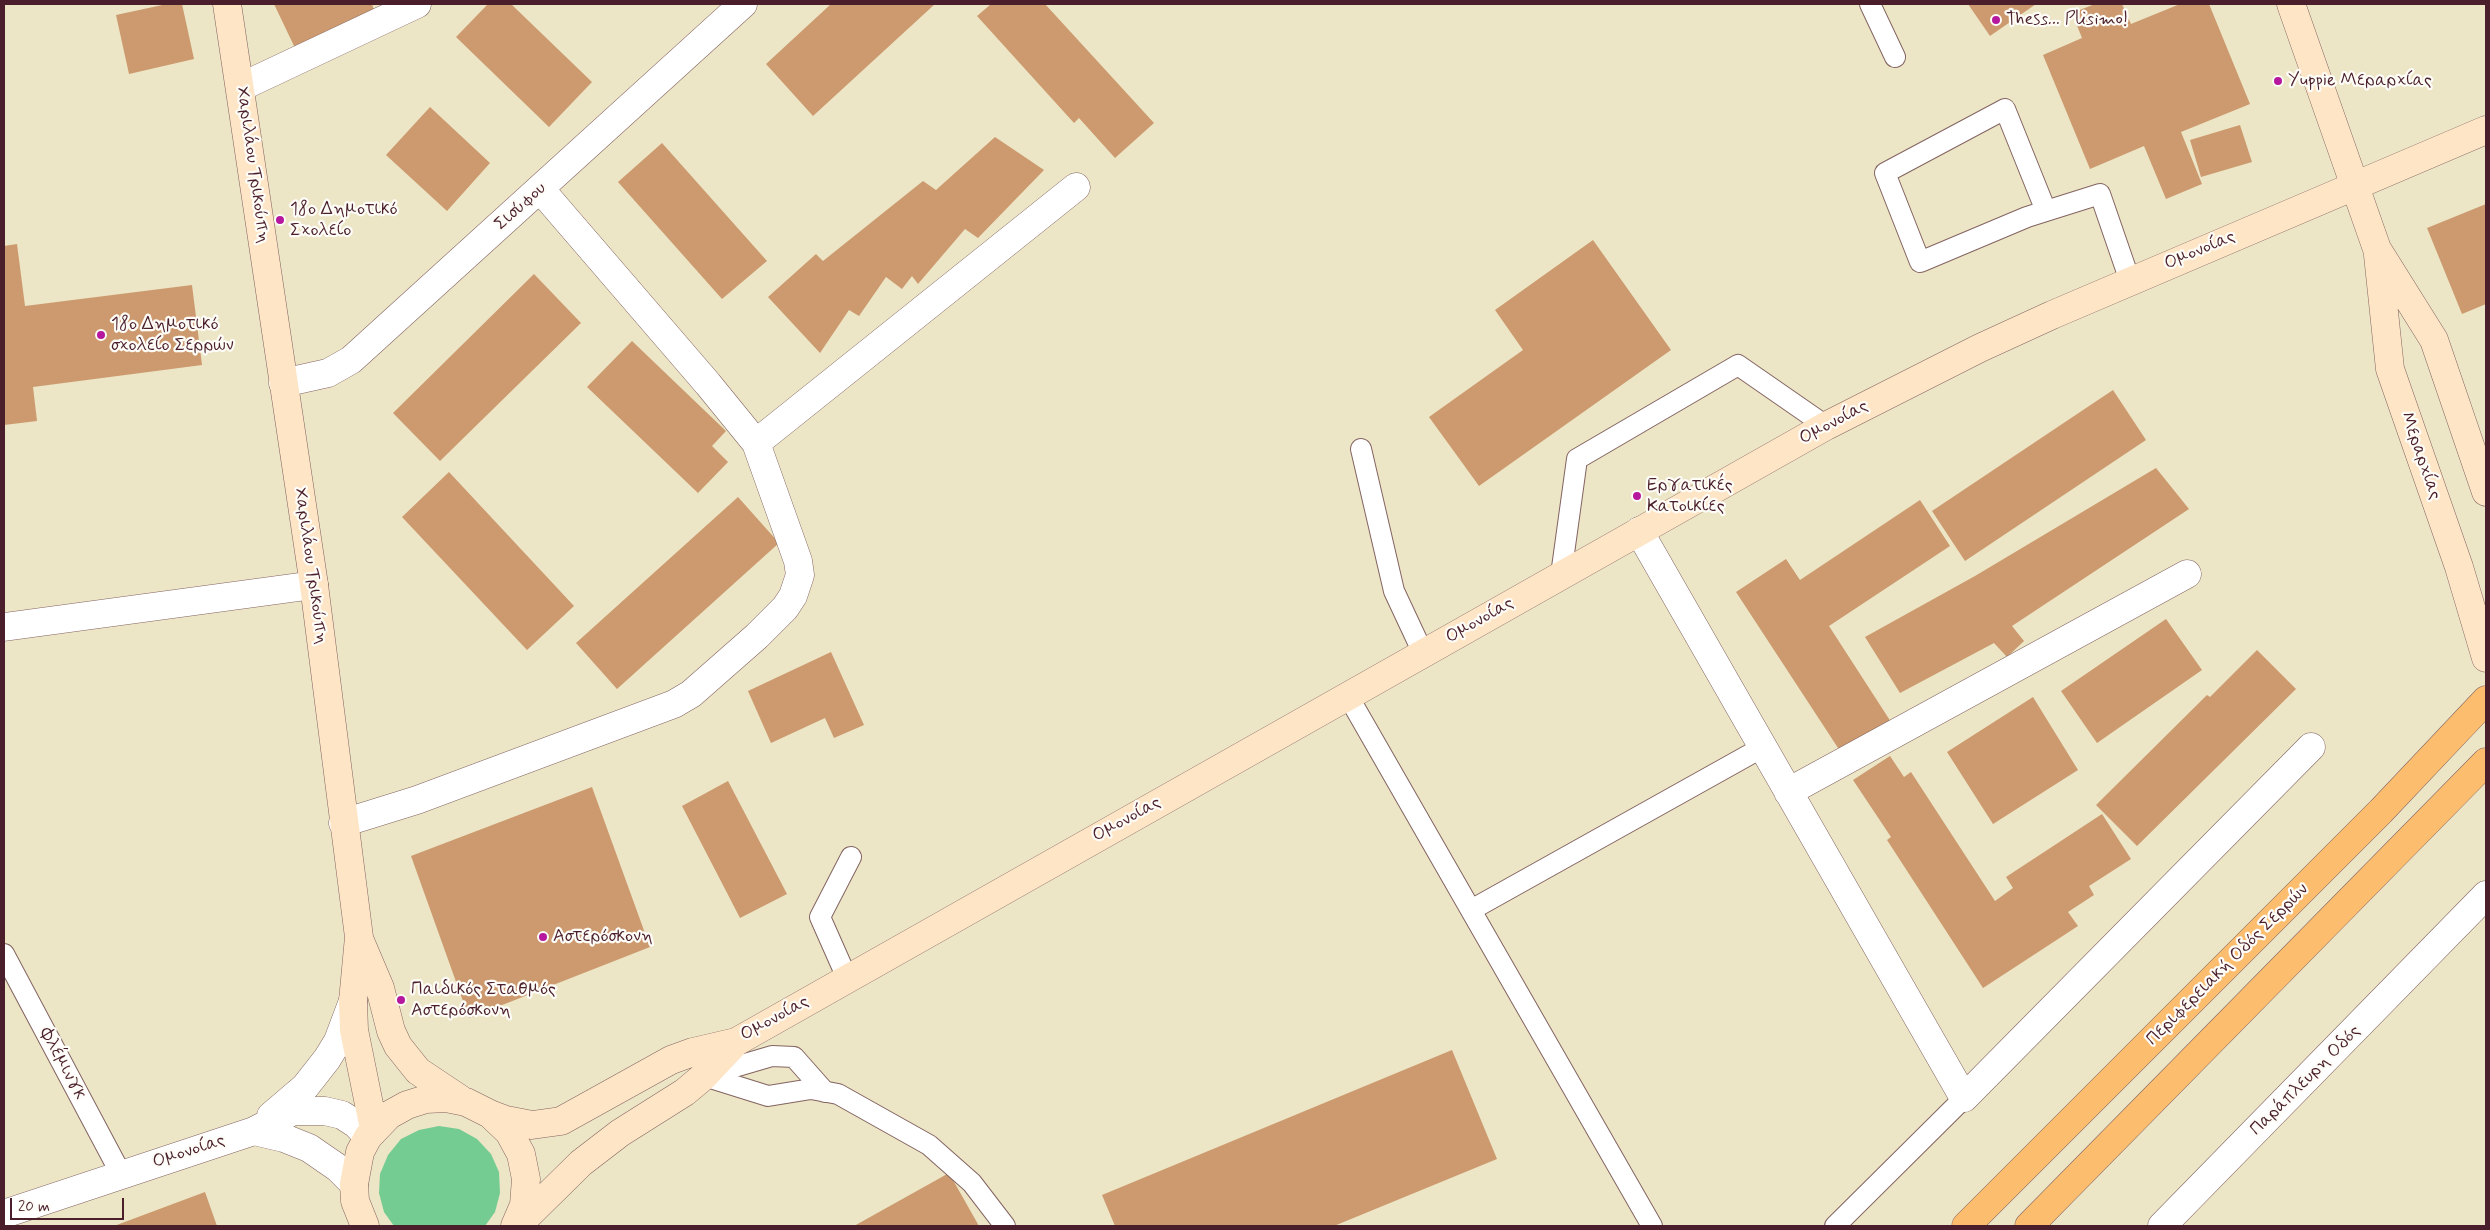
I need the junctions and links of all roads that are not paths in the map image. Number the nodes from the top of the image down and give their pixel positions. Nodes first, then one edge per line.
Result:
1 (227, 4) edge
2 (416, 4) edge
3 (743, 4) edge
4 (1870, 4) edge
5 (2291, 4) edge
6 (1895, 57) dead end
7 (241, 87) junction
8 (2486, 130) edge
9 (1076, 187) dead end
10 (2356, 188) junction
11 (541, 190) junction
12 (2046, 212) junction
13 (2378, 249) junction
14 (2130, 281) junction
15 (283, 383) junction
16 (1826, 426) junction
17 (756, 443) junction
18 (1361, 449) dead end
19 (2486, 492) edge
20 (1639, 531) junction
21 (1562, 574) junction
22 (2187, 574) dead end
23 (314, 585) junction
24 (4, 627) edge
25 (1423, 653) junction
26 (2486, 658) edge
27 (1348, 696) junction
28 (2486, 700) edge
29 (1763, 747) junction
30 (2311, 747) dead end
31 (2486, 762) edge
32 (1788, 792) junction
33 (343, 823) junction
34 (851, 858) dead end
35 (2486, 895) edge
36 (1471, 910) junction
37 (2486, 922) edge
38 (2449, 935) junction
39 (359, 937) junction
40 (4, 954) edge
41 (848, 978) junction
42 (353, 1001) junction
43 (736, 1042) junction
44 (704, 1076) junction
45 (825, 1092) junction
46 (1964, 1098) junction
47 (466, 1102) junction
48 (490, 1114) junction
49 (254, 1131) junction
50 (371, 1133) junction
51 (121, 1174) junction
52 (354, 1184) junction
53 (4, 1214) edge
54 (362, 1224) edge
55 (516, 1226) edge
56 (1005, 1226) edge
57 (1652, 1226) edge
58 (1835, 1226) edge
59 (1966, 1226) edge
60 (2028, 1226) edge
61 (2162, 1226) edge

1 - 7 street, Χαριλάου Τρικούπη
2 - 7 street
3 - 11 street, Σισύφου
4 - 6 lane
5 - 10 street, Μεραρχίας
7 - 15 street, Χαριλάου Τρικούπη
8 - 10 street, Ομονοίας
9 - 17 street
10 - 13 street, Μεραρχίας
10 - 14 street, Ομονοίας
11 - 15 street, Σισύφου
11 - 17 street
12 - 12 lane
12 - 14 lane
13 - 19 street, Μεραρχίας
13 - 26 street, Μεραρχίας
14 - 16 street, Ομονοίας
15 - 23 street, Χαριλάου Τρικούπη
16 - 20 street, Ομονοίας
16 - 21 lane
17 - 33 street
18 - 25 lane
20 - 21 street, Ομονοίας
20 - 29 street
21 - 25 street, Ομονοίας
22 - 32 street
23 - 24 street
23 - 33 street, Χαριλάου Τρικούπη
25 - 27 street, Ομονοίας
27 - 36 lane
27 - 41 street, Ομονοίας
28 - 59 main road, Περιφερειακή Οδός Σερρών
29 - 32 street
29 - 36 lane
30 - 46 street
31 - 60 main road
32 - 46 street
33 - 39 street, Χαριλάου Τρικούπη
34 - 41 lane
35 - 38 street, Παράπλευρη Οδός
36 - 57 lane
37 - 38 street
38 - 61 street, Παράπλευρη Οδός
39 - 42 street, Χαριλάου Τρικούπη
39 - 47 street
40 - 51 lane, Φλέμινγκ
41 - 43 street, Ομονοίας
42 - 49 street
42 - 50 street, Χαριλάου Τρικούπη
43 - 44 street
43 - 48 street, Ομονοίας
44 - 45 lane
44 - 45 lane
44 - 55 street
45 - 56 lane
46 - 58 lane
47 - 48 street
47 - 50 street
48 - 55 street
49 - 50 street, Ομονοίας
49 - 51 street, Ομονοίας
49 - 52 street
50 - 52 street
51 - 53 street, Ομονοίας
52 - 54 street

